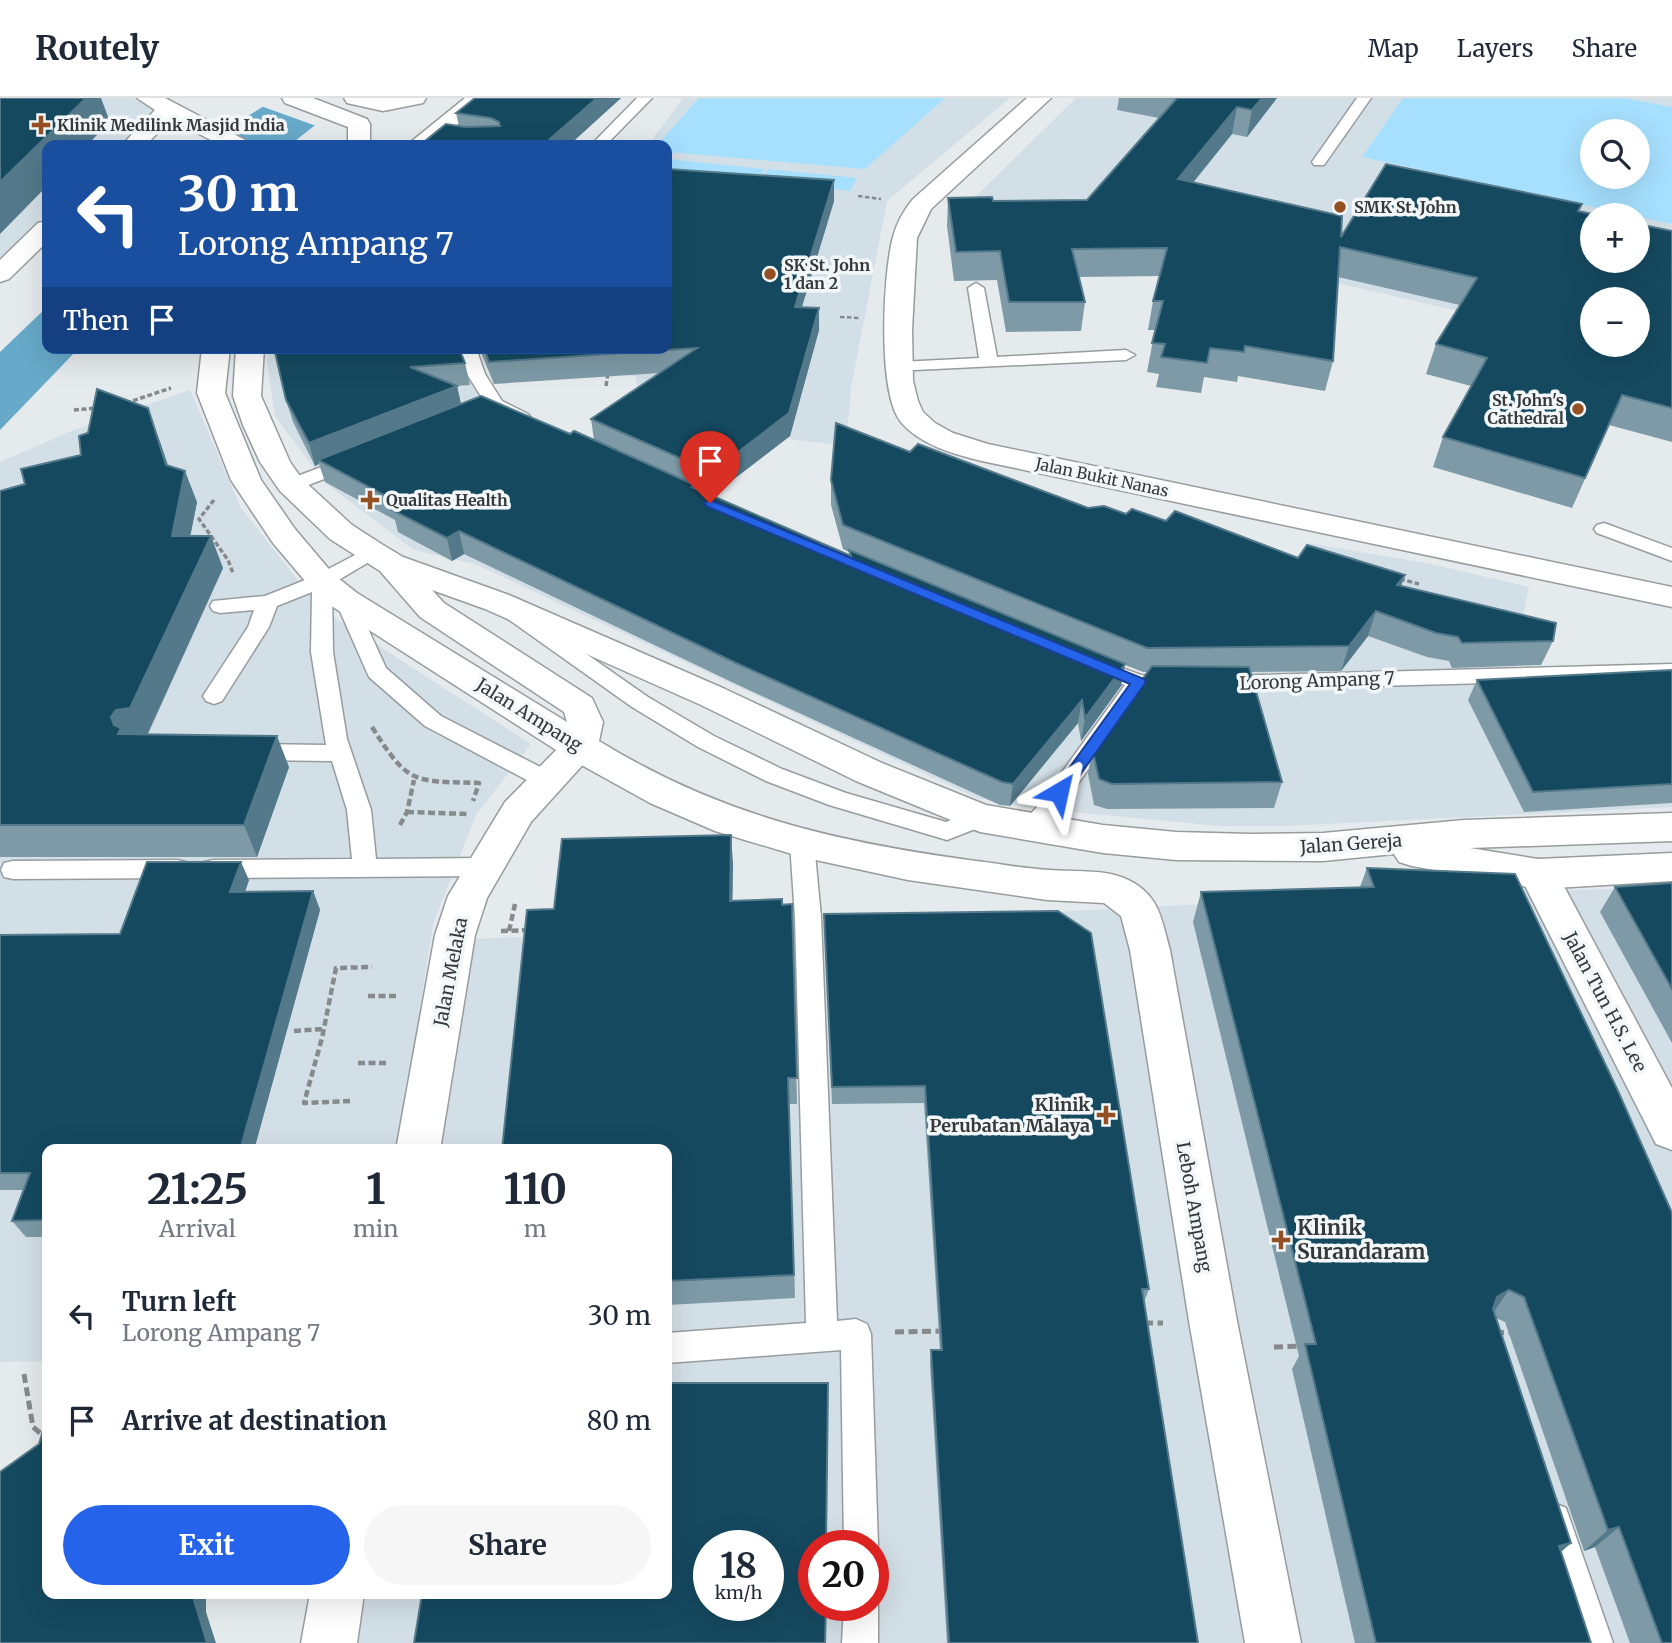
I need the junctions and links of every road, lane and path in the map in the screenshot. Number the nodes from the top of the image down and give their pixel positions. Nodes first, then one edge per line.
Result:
1 (148, 98) edge
2 (293, 98) edge
3 (356, 98) edge
4 (415, 98) edge
5 (479, 98) edge
6 (645, 98) edge
7 (1040, 98) edge
8 (1364, 98) edge
9 (170, 108) junction
10 (359, 135) edge
11 (457, 139) edge
12 (137, 140) edge
13 (228, 140) edge
14 (425, 140) edge
15 (603, 140) edge
16 (1319, 162) dead end
17 (42, 233) edge
18 (0, 274) edge
19 (976, 288) edge
20 (250, 354) edge
21 (469, 354) edge
22 (1126, 355) dead end
23 (214, 362) edge
24 (989, 362) junction
25 (609, 367) edge
26 (900, 367) junction
27 (606, 386) edge
28 (119, 406) edge
29 (108, 407) edge
30 (74, 410) dead end
31 (537, 425) edge
32 (370, 454) edge
33 (291, 485) junction
34 (214, 499) dead end
35 (1604, 529) dead end
36 (1672, 555) edge
37 (382, 558) junction
38 (1392, 577) edge
39 (1424, 578) dead end
40 (1419, 584) junction
41 (333, 591) junction
42 (1411, 593) edge
43 (1672, 597) edge
44 (268, 602) junction
45 (243, 604) junction
46 (220, 606) dead end
47 (1074, 657) edge
48 (1672, 671) edge
49 (1139, 682) junction
50 (214, 696) dead end
51 (580, 748) junction
52 (221, 751) edge
53 (340, 753) junction
54 (546, 780) junction
55 (407, 812) junction
56 (400, 825) dead end
57 (1030, 827) junction
58 (1672, 827) edge
59 (802, 843) junction
60 (1369, 844) junction
61 (483, 867) junction
62 (1672, 867) edge
63 (365, 868) junction
64 (13, 870) dead end
65 (1538, 874) junction
66 (1008, 879) joint
67 (536, 929) edge
68 (455, 935) junction
69 (372, 967) dead end
70 (324, 1029) junction
71 (294, 1031) dead end
72 (350, 1101) dead end
73 (1672, 1131) edge
74 (419, 1144) edge
75 (1213, 1321) junction
76 (1141, 1324) edge
77 (951, 1330) edge
78 (1519, 1331) edge
79 (1492, 1333) edge
80 (856, 1334) junction
81 (822, 1336) junction
82 (1315, 1345) edge
83 (1274, 1347) dead end
84 (672, 1348) edge
85 (24, 1374) dead end
86 (42, 1435) edge
87 (1543, 1488) edge
88 (861, 1530) edge
89 (336, 1599) edge
90 (861, 1621) edge
91 (329, 1643) edge
92 (860, 1643) edge
93 (1273, 1643) edge
94 (1595, 1643) edge

1 - 9 street
2 - 10 street
3 - 4 street
5 - 14 street
6 - 15 lane
7 - 26 street, Jalan Bukit Nanas
8 - 16 lane
9 - 12 street
9 - 13 street
11 - 14 lane
17 - 18 street
19 - 24 lane
20 - 33 street
21 - 31 lane
22 - 24 lane
23 - 28 path
23 - 41 street, Jalan Ampang
24 - 26 lane
25 - 27 path
26 - 43 street, Jalan Bukit Nanas
29 - 30 path
32 - 33 lane
33 - 37 street
34 - 45 path
35 - 36 lane
37 - 41 lane
37 - 51 street
37 - 57 street
38 - 40 path
39 - 40 path
40 - 42 path
41 - 44 lane
41 - 51 street, Jalan Ampang
41 - 53 lane
41 - 54 lane
44 - 45 lane
44 - 50 lane
45 - 46 lane
47 - 49 lane, Lorong Ampang 7
48 - 49 lane, Lorong Ampang 7
49 - 57 lane
51 - 54 street, Jalan Melaka
51 - 59 street, Jalan Ampang
52 - 53 lane
53 - 63 lane
54 - 61 street, Jalan Melaka
55 - 55 path
55 - 56 path
57 - 60 street, Jalan Gereja
58 - 60 street, Jalan Gereja
59 - 66 street, Jalan Ampang
59 - 81 lane
60 - 65 street
61 - 63 lane
61 - 68 street, Jalan Melaka
62 - 65 street
63 - 64 lane
65 - 73 street, Jalan Tun H.S. Lee
66 - 75 street, Leboh Ampang
67 - 68 path
68 - 74 street, Jalan Melaka
69 - 70 path
70 - 71 path
70 - 72 path
75 - 76 path
75 - 93 street, Leboh Ampang
77 - 80 path
78 - 79 path
80 - 81 lane
80 - 88 lane
81 - 84 lane
82 - 83 path
85 - 86 path
87 - 94 lane
89 - 91 street
90 - 92 lane

